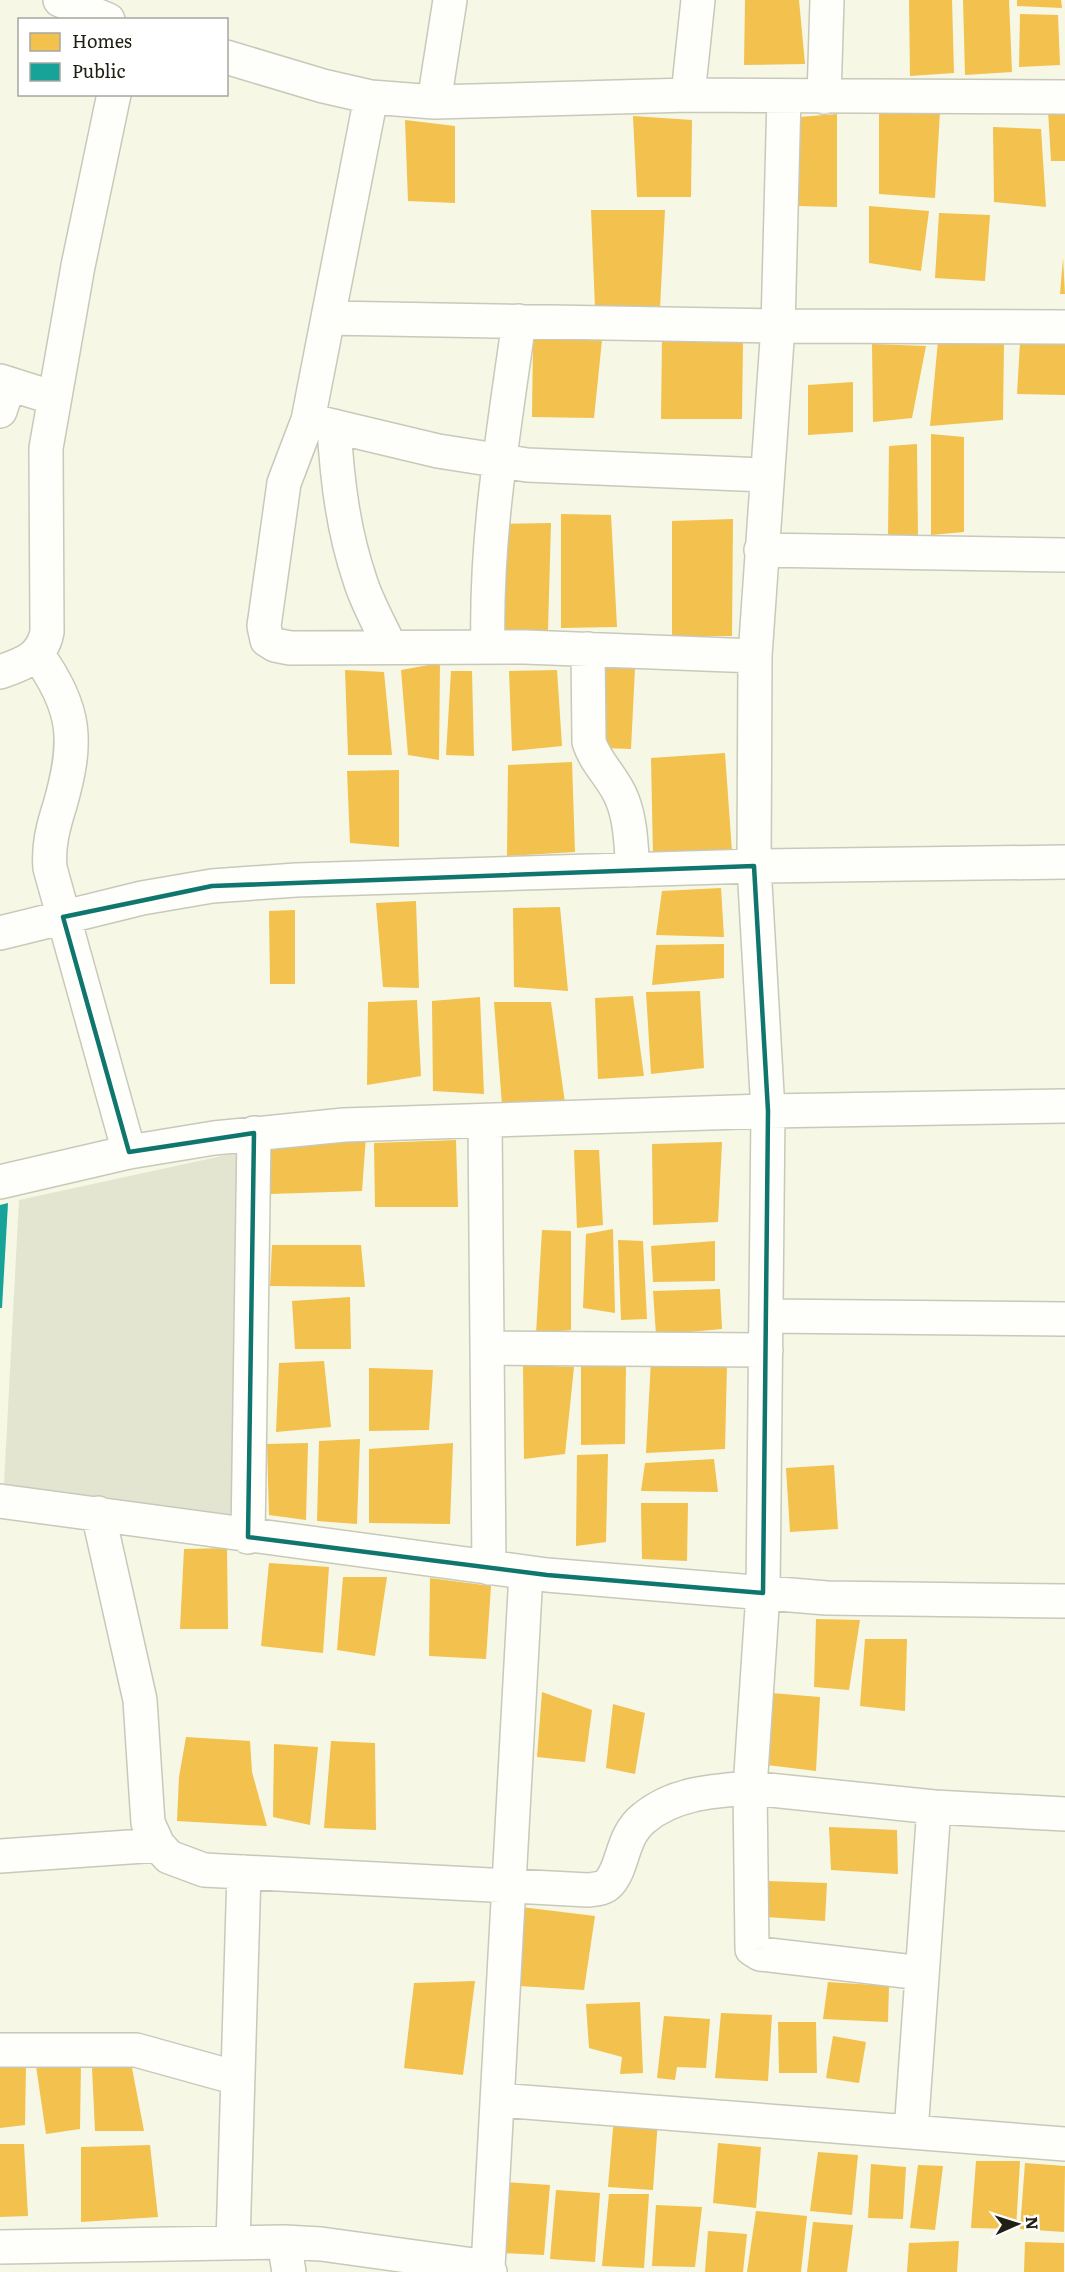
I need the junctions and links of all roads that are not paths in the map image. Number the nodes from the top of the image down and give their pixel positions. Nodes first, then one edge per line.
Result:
1 (60, 0) edge
2 (450, 0) edge
3 (698, 0) edge
4 (827, 0) edge
5 (103, 18) edge
6 (228, 58) edge
7 (688, 95) junction
8 (114, 96) edge
9 (371, 97) junction
10 (784, 97) junction
11 (824, 97) junction
12 (1065, 97) edge
13 (434, 102) junction
14 (329, 318) junction
15 (519, 321) junction
16 (778, 326) junction
17 (1065, 327) edge
18 (3, 392) edge
19 (54, 398) junction
20 (321, 423) junction
21 (500, 460) junction
22 (766, 475) junction
23 (761, 550) junction
24 (1065, 555) edge
25 (488, 647) junction
26 (390, 648) junction
27 (588, 649) junction
28 (37, 654) junction
29 (754, 656) junction
30 (0, 672) edge
31 (1065, 862) edge
32 (754, 866) junction
33 (633, 870) junction
34 (63, 917) junction
35 (0, 933) edge
36 (1065, 1106) edge
37 (768, 1112) junction
38 (485, 1121) junction
39 (254, 1133) junction
40 (129, 1152) junction
41 (0, 1182) edge
42 (766, 1316) junction
43 (1065, 1318) edge
44 (487, 1348) junction
45 (766, 1350) junction
46 (0, 1502) edge
47 (98, 1513) junction
48 (248, 1537) junction
49 (489, 1568) junction
50 (526, 1573) junction
51 (763, 1593) junction
52 (1065, 1602) edge
53 (750, 1788) junction
54 (934, 1807) junction
55 (1065, 1814) edge
56 (158, 1845) junction
57 (0, 1856) edge
58 (244, 1872) junction
59 (508, 1886) junction
60 (922, 1973) junction
61 (0, 2050) edge
62 (237, 2078) junction
63 (498, 2100) junction
64 (911, 2132) junction
65 (1065, 2144) edge
66 (232, 2243) junction
67 (0, 2247) edge
68 (287, 2257) edge
69 (489, 2269) edge

1 - 5 street
2 - 13 street
3 - 7 street
4 - 11 street
6 - 9 street
7 - 10 street
7 - 13 street
8 - 19 street
9 - 13 street
9 - 14 street
10 - 11 street
10 - 16 street
11 - 12 street
14 - 15 street
14 - 20 street
15 - 16 street
15 - 21 street
16 - 17 street
16 - 22 street
18 - 19 street
19 - 28 street
20 - 21 street
20 - 26 street
20 - 26 street
21 - 22 street
21 - 25 street
22 - 23 street
23 - 24 street
23 - 29 street
25 - 26 street
25 - 27 street
27 - 29 street
27 - 33 street
28 - 30 street
28 - 34 street
29 - 32 street
31 - 32 street
32 - 33 street
32 - 37 street
33 - 34 street
34 - 35 street
34 - 40 street
36 - 37 street
37 - 38 street
37 - 42 street
38 - 39 street
38 - 44 street
39 - 40 street
39 - 48 street
40 - 41 street
42 - 43 street
42 - 45 street
44 - 45 street
44 - 49 street
45 - 51 street
46 - 47 street
47 - 48 street
47 - 56 street
48 - 49 street
49 - 50 street
50 - 51 street
50 - 59 street
51 - 52 street
51 - 53 street
53 - 54 street
53 - 59 street
53 - 60 street
54 - 55 street
54 - 60 street
56 - 57 street
56 - 58 street
58 - 59 street
58 - 62 street
59 - 63 street
60 - 64 street
61 - 62 street
62 - 66 street
63 - 64 street
63 - 69 street
64 - 65 street
66 - 67 street
66 - 68 street
68 - 69 street

